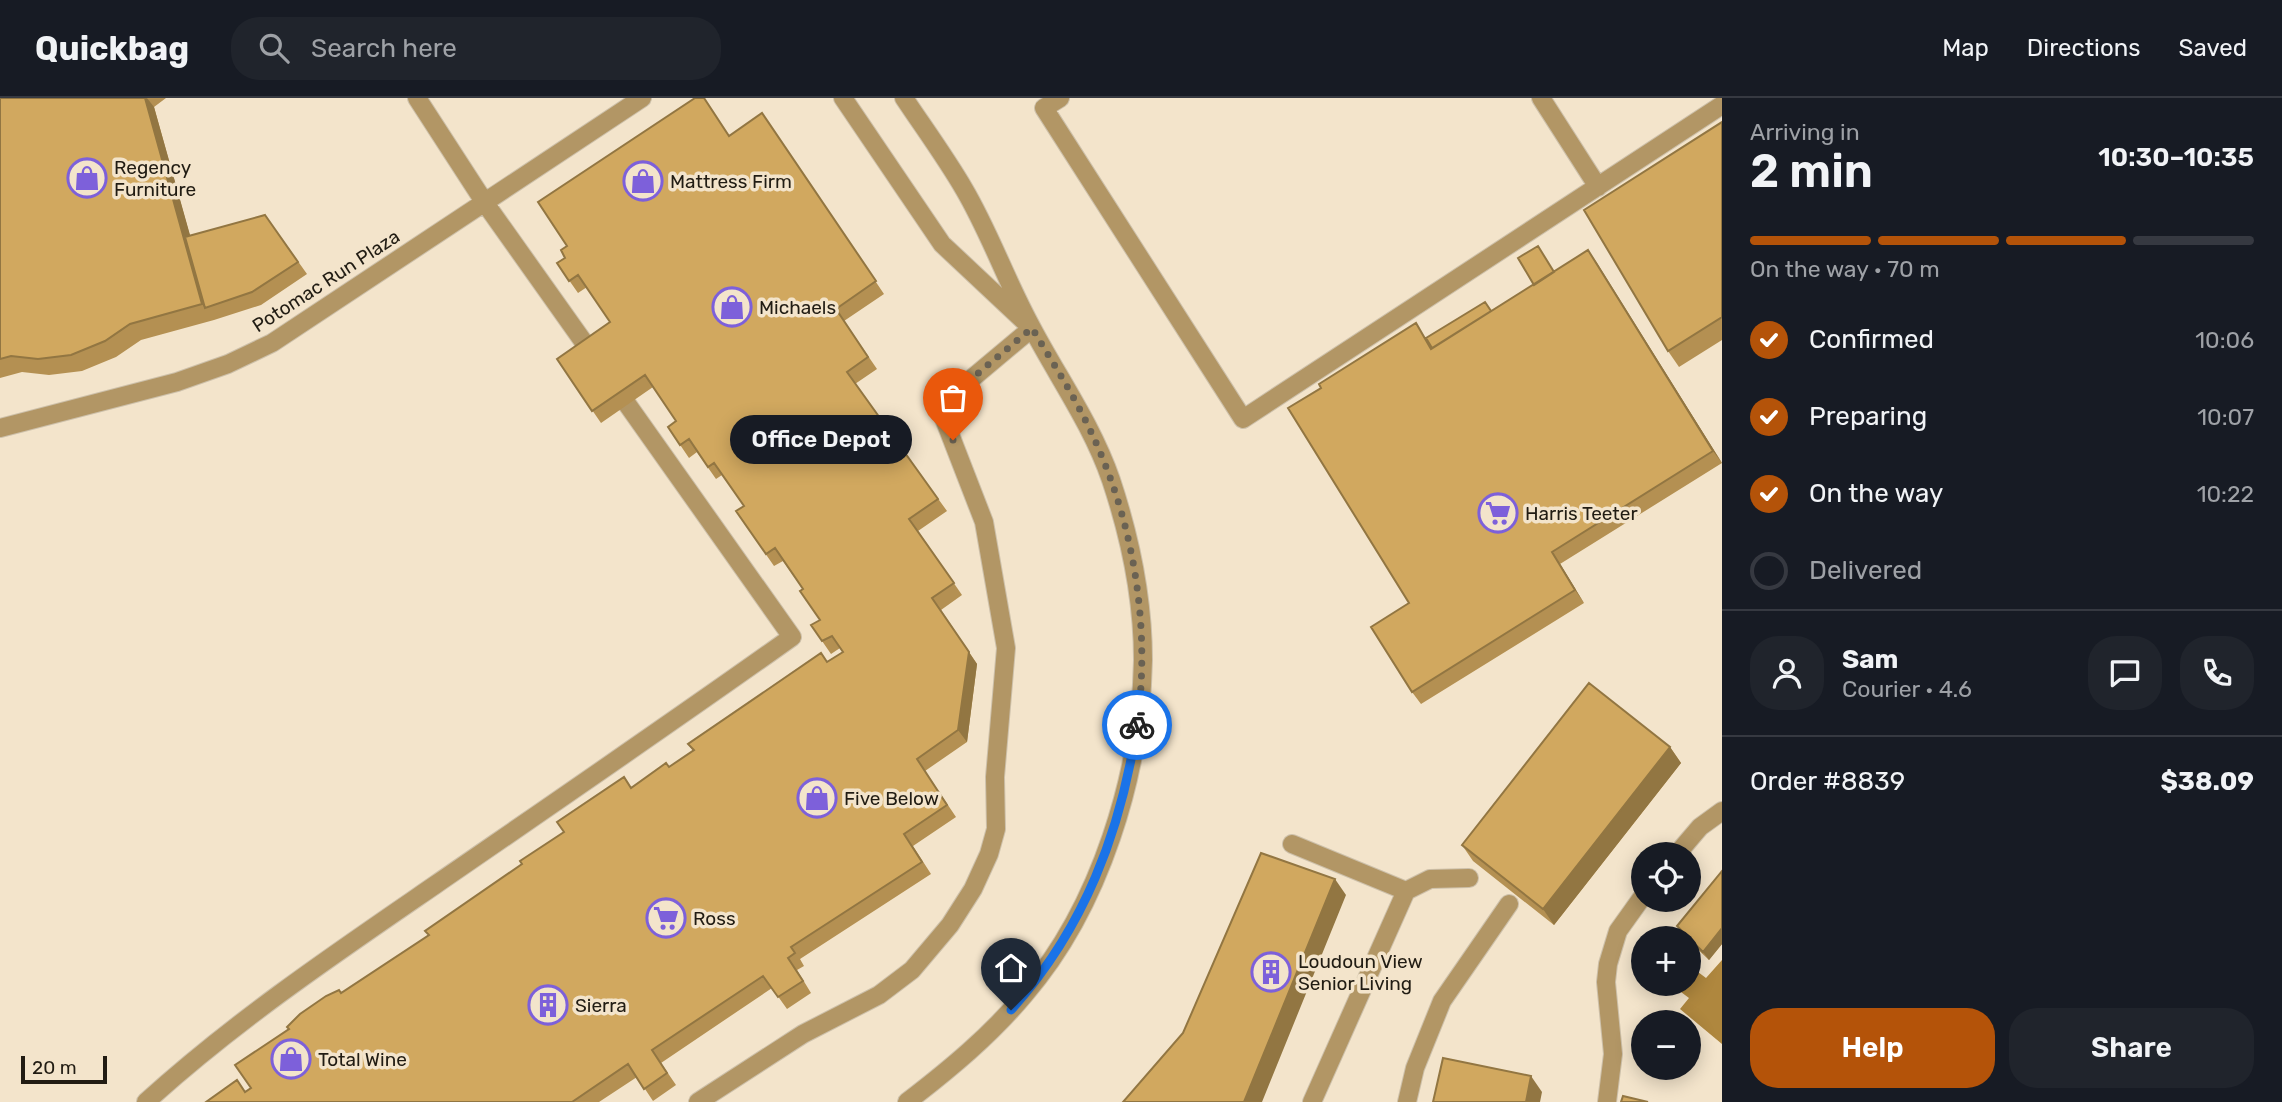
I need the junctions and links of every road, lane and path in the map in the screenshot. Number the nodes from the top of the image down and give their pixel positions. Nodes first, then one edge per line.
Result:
1 (417, 98) edge
2 (642, 98) edge
3 (843, 98) edge
4 (904, 98) edge
5 (1060, 98) edge
6 (1541, 98) edge
7 (1722, 104) edge
8 (1598, 187) junction
9 (485, 204) junction
10 (1032, 328) junction
11 (0, 428) edge
12 (1722, 811) edge
13 (1687, 842) edge
14 (1292, 844) dead end
15 (1469, 878) edge
16 (1406, 891) junction
17 (1509, 904) edge
18 (1632, 912) edge
19 (146, 1102) edge
20 (698, 1102) edge
21 (907, 1102) edge
22 (1311, 1102) edge
23 (1407, 1102) edge
24 (1607, 1102) edge

1 - 9 street
2 - 9 street, Potomac Run Plaza
3 - 10 street
4 - 10 street
5 - 8 street
6 - 8 street
7 - 8 street
9 - 11 street, Potomac Run Plaza
9 - 19 street
10 - 20 street
10 - 21 street
12 - 13 street
14 - 16 street
15 - 16 street
16 - 22 street
17 - 23 street
18 - 24 street

